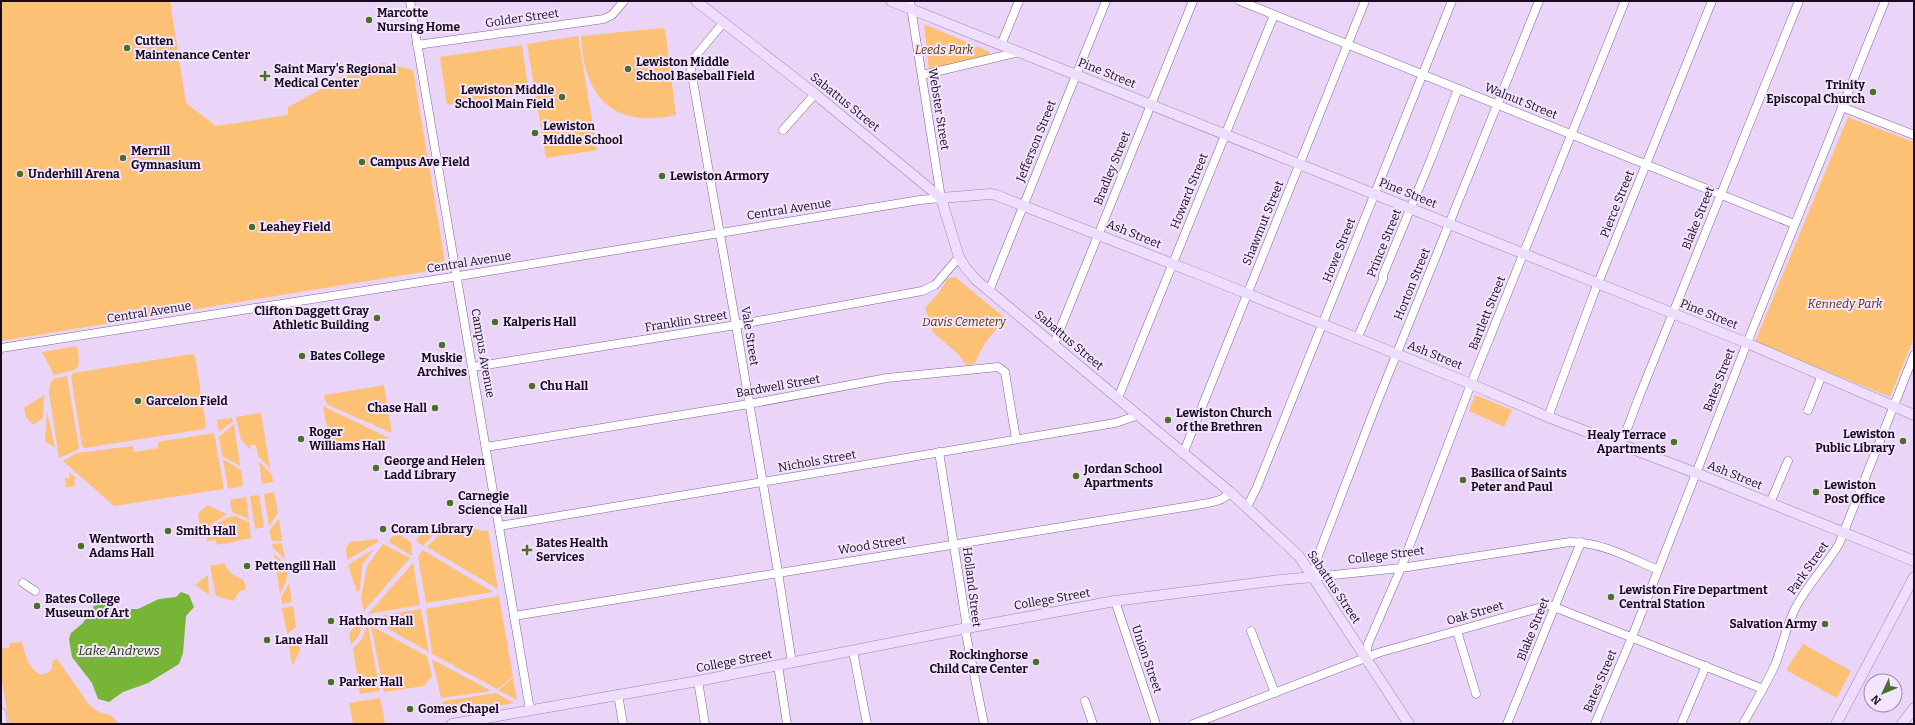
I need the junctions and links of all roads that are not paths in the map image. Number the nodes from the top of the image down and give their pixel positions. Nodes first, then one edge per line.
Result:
1 (410, 1) edge
2 (624, 1) edge
3 (696, 1) edge
4 (891, 1) edge
5 (1019, 1) edge
6 (1106, 1) edge
7 (1193, 1) edge
8 (1240, 1) edge
9 (1365, 1) edge
10 (1452, 1) edge
11 (1539, 1) edge
12 (1625, 1) edge
13 (1712, 1) edge
14 (1799, 1) edge
15 (1885, 1) edge
16 (911, 5) edge
17 (1274, 15) junction
18 (723, 23) junction
19 (417, 45) junction
20 (1001, 45) junction
21 (1348, 45) junction
22 (1020, 52) junction
23 (1076, 74) junction
24 (1423, 74) junction
25 (922, 75) junction
26 (1458, 89) junction
27 (815, 94) junction
28 (1151, 104) junction
29 (1497, 104) junction
30 (1842, 107) junction
31 (783, 130) dead end
32 (1225, 134) junction
33 (1571, 134) junction
34 (1914, 135) edge
35 (1300, 164) junction
36 (1646, 165) junction
37 (1374, 194) junction
38 (1720, 194) junction
39 (941, 198) junction
40 (1024, 206) junction
41 (1411, 208) junction
42 (1450, 224) junction
43 (1794, 224) junction
44 (720, 232) junction
45 (1098, 234) junction
46 (1524, 253) junction
47 (959, 257) junction
48 (1172, 264) junction
49 (457, 276) junction
50 (1598, 283) junction
51 (989, 291) junction
52 (1247, 294) junction
53 (1673, 314) junction
54 (1322, 324) junction
55 (736, 325) junction
56 (1357, 339) junction
57 (1747, 343) junction
58 (1054, 344) junction
59 (1, 348) edge
60 (1397, 354) junction
61 (1914, 355) edge
62 (473, 367) junction
63 (1822, 375) junction
64 (1471, 384) junction
65 (1118, 398) junction
66 (749, 404) junction
67 (1895, 406) junction
68 (1808, 410) dead end
69 (1914, 415) edge
70 (1139, 416) junction
71 (1548, 417) junction
72 (1016, 439) junction
73 (1621, 445) junction
74 (486, 447) junction
75 (939, 452) junction
76 (1184, 454) junction
77 (1788, 461) dead end
78 (1696, 473) junction
79 (762, 482) junction
80 (1230, 492) junction
81 (1770, 503) junction
82 (1247, 508) junction
83 (499, 526) junction
84 (1844, 533) junction
85 (1581, 542) junction
86 (954, 544) junction
87 (1914, 561) edge
88 (1401, 568) junction
89 (1658, 570) junction
90 (778, 572) junction
91 (1314, 577) junction
92 (1914, 577) edge
93 (22, 583) dead end
94 (36, 590) dead end
95 (1115, 601) junction
96 (1554, 608) junction
97 (514, 616) junction
98 (966, 628) junction
99 (1251, 631) dead end
100 (1457, 631) junction
101 (1632, 637) junction
102 (853, 651) junction
103 (1366, 657) junction
104 (792, 663) junction
105 (778, 666) junction
106 (1706, 666) junction
107 (698, 681) junction
108 (1763, 689) junction
109 (1275, 693) junction
110 (618, 694) junction
111 (1476, 694) dead end
112 (1084, 701) dead end
113 (1914, 708) edge
114 (530, 710) junction
115 (1, 713) edge
116 (2, 724) edge
117 (452, 724) edge
118 (623, 724) edge
119 (705, 724) edge
120 (787, 724) edge
121 (867, 724) edge
122 (984, 724) edge
123 (1093, 724) edge
124 (1156, 724) edge
125 (1193, 724) edge
126 (1409, 724) edge
127 (1507, 724) edge
128 (1595, 724) edge
129 (1681, 724) edge
130 (1743, 724) edge
131 (1836, 724) edge
132 (1902, 724) edge

1 - 19 street, Campus Avenue
2 - 19 street, Golder Street
3 - 18 main road, Sabattus Street
4 - 16 main road, Pine Street
5 - 20 street
6 - 23 street, Jefferson Street
7 - 28 street, Bradley Street
8 - 17 street, Walnut Street
9 - 21 street, Shawmut Street
10 - 24 street, Howe Street
11 - 29 street, Horton Street
12 - 33 street, Bartlett Street
13 - 36 street, Pierce Street
14 - 38 street, Blake Street
15 - 30 street, Bates Street
16 - 20 main road, Pine Street
16 - 25 street, Webster Street
17 - 21 street, Walnut Street
17 - 32 street, Howard Street
18 - 27 main road, Sabattus Street
18 - 44 street, Vale Street
19 - 49 street, Campus Avenue
20 - 22 main road, Pine Street
21 - 24 street, Walnut Street
21 - 35 street, Shawmut Street
22 - 23 main road, Pine Street
22 - 25 street
23 - 28 main road, Pine Street
23 - 40 street, Jefferson Street
24 - 26 street, Walnut Street
24 - 37 street, Howe Street
25 - 39 street, Webster Street
26 - 29 street, Walnut Street
26 - 41 street, Prince Street
27 - 31 street
27 - 39 main road, Sabattus Street
28 - 32 main road, Pine Street
28 - 45 street, Bradley Street
29 - 33 street, Walnut Street
29 - 42 street, Horton Street
30 - 34 street
30 - 43 street, Bates Street
32 - 35 main road, Pine Street
32 - 48 street, Howard Street
33 - 36 street, Walnut Street
33 - 46 street, Bartlett Street
35 - 37 main road, Pine Street
35 - 52 street, Shawmut Street
36 - 38 street, Walnut Street
36 - 50 street, Pierce Street
37 - 41 main road, Pine Street
37 - 54 street, Howe Street
38 - 43 street, Walnut Street
38 - 53 street, Blake Street
39 - 40 main road, Ash Street
39 - 44 street, Central Avenue
39 - 47 main road, Sabattus Street
40 - 45 main road, Ash Street
40 - 51 street, Jefferson Street
41 - 42 main road, Pine Street
41 - 56 street, Prince Street
42 - 46 main road, Pine Street
42 - 60 street, Horton Street
43 - 57 street, Bates Street
44 - 49 street, Central Avenue
44 - 55 street, Vale Street
45 - 48 main road, Ash Street
45 - 58 street, Bradley Street
46 - 50 main road, Pine Street
46 - 64 street, Bartlett Street
47 - 51 main road, Sabattus Street
47 - 55 street, Franklin Street
48 - 52 main road, Ash Street
48 - 65 street, Howard Street
49 - 59 street, Central Avenue
49 - 62 street, Campus Avenue
50 - 53 main road, Pine Street
50 - 71 street, Pierce Street
51 - 58 main road, Sabattus Street
52 - 54 main road, Ash Street
52 - 76 street, Shawmut Street
53 - 57 main road, Pine Street
53 - 73 street, Blake Street
54 - 56 main road, Ash Street
54 - 82 street, Howe Street
55 - 62 street, Franklin Street
55 - 66 street, Vale Street
56 - 60 main road, Ash Street
57 - 63 main road, Pine Street
57 - 78 street, Bates Street
58 - 65 main road, Sabattus Street
60 - 64 main road, Ash Street
60 - 91 street, Horton Street
61 - 67 street, Park Street
62 - 74 street, Campus Avenue
63 - 67 main road, Pine Street
63 - 68 street
64 - 71 main road, Ash Street
64 - 88 street, Bartlett Street
65 - 70 main road, Sabattus Street
66 - 72 street, Bardwell Street
66 - 74 street, Bardwell Street
66 - 79 street, Vale Street
67 - 69 main road, Pine Street
67 - 84 street, Park Street
70 - 72 street, Nichols Street
70 - 76 main road, Sabattus Street
71 - 73 main road, Ash Street
72 - 75 street, Nichols Street
73 - 78 main road, Ash Street
74 - 83 street, Campus Avenue
75 - 79 street, Nichols Street
75 - 86 street, Holland Street
76 - 80 main road, Sabattus Street
77 - 81 street
78 - 81 main road, Ash Street
78 - 89 street, Bates Street
79 - 83 street, Nichols Street
79 - 90 street, Vale Street
80 - 82 main road, Sabattus Street
80 - 86 street, Wood Street
81 - 84 main road, Ash Street
82 - 91 main road, Sabattus Street
83 - 97 street, Campus Avenue
84 - 87 main road, Ash Street
84 - 108 street, Park Street
85 - 88 street, College Street
85 - 89 street, College Street
85 - 96 street, Blake Street
86 - 90 street, Wood Street
86 - 98 street, Holland Street
88 - 91 street, College Street
88 - 103 street, Bartlett Street
89 - 101 street, Bates Street
90 - 97 street, Wood Street
90 - 104 street, Vale Street
91 - 95 main road, College Street
91 - 103 main road, Sabattus Street
92 - 131 main road
93 - 94 street
95 - 98 main road, College Street
95 - 124 street, Union Street
96 - 100 street, Oak Street
96 - 101 street, Oak Street
96 - 127 street, Blake Street
97 - 114 street, Campus Avenue
98 - 102 main road, College Street
98 - 122 street, Holland Street
99 - 109 street
100 - 103 street, Oak Street
100 - 111 street
101 - 106 street, Oak Street
101 - 128 street, Bates Street
102 - 104 main road, College Street
102 - 121 street
103 - 109 street, Oak Street
103 - 126 main road, Sabattus Street
104 - 105 main road, College Street
105 - 107 main road, College Street
105 - 120 street
106 - 108 street, Oak Street
106 - 129 street
107 - 110 main road, College Street
107 - 119 street
108 - 130 street, Park Street
109 - 125 street, Oak Street
110 - 114 main road, College Street
110 - 118 street
112 - 123 street
113 - 132 main road
114 - 117 main road, College Street
115 - 116 main road

